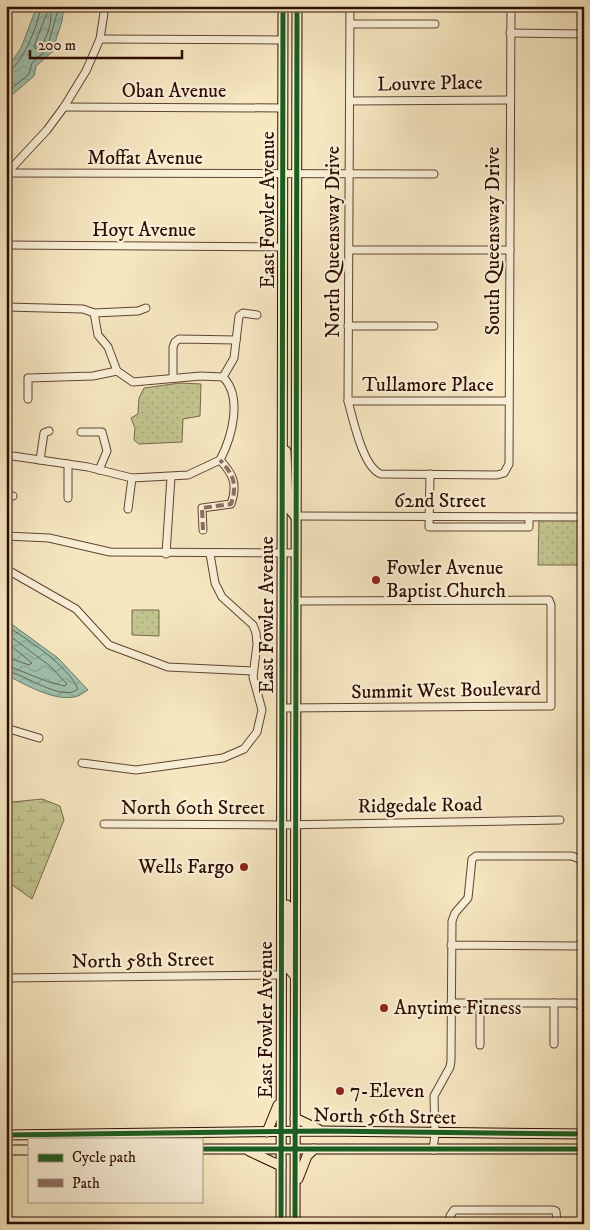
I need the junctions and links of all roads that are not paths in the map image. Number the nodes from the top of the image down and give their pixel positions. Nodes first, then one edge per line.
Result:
1 (105, 6) edge
2 (283, 6) edge
3 (297, 6) edge
4 (350, 6) edge
5 (511, 6) edge
6 (350, 24) junction
7 (435, 24) dead end
8 (510, 34) junction
9 (584, 34) edge
10 (100, 39) junction
11 (283, 40) junction
12 (510, 100) junction
13 (350, 102) junction
14 (64, 107) junction
15 (283, 108) junction
16 (6, 173) edge
17 (434, 174) dead end
18 (283, 175) junction
19 (296, 175) junction
20 (349, 175) junction
21 (6, 245) edge
22 (282, 247) junction
23 (349, 250) junction
24 (510, 250) junction
25 (6, 307) edge
26 (146, 308) dead end
27 (94, 313) junction
28 (257, 315) dead end
29 (348, 326) junction
30 (434, 326) dead end
31 (236, 340) junction
32 (117, 371) junction
33 (223, 377) junction
34 (173, 378) junction
35 (28, 399) dead end
36 (348, 401) junction
37 (508, 401) junction
38 (281, 406) junction
39 (49, 431) dead end
40 (81, 432) dead end
41 (6, 455) edge
42 (40, 460) junction
43 (220, 460) junction
44 (68, 464) junction
45 (100, 470) junction
46 (430, 474) junction
47 (171, 477) junction
48 (132, 478) junction
49 (68, 498) dead end
50 (128, 509) dead end
51 (295, 516) junction
52 (584, 517) edge
53 (430, 518) junction
54 (203, 530) dead end
55 (6, 536) edge
56 (282, 553) junction
57 (296, 553) junction
58 (166, 554) junction
59 (210, 554) junction
60 (6, 569) edge
61 (295, 601) junction
62 (253, 670) junction
63 (282, 708) junction
64 (295, 709) junction
65 (6, 728) edge
66 (39, 738) dead end
67 (82, 763) dead end
68 (560, 820) dead end
69 (104, 824) dead end
70 (295, 824) junction
71 (281, 825) junction
72 (282, 897) junction
73 (584, 912) edge
74 (451, 945) junction
75 (281, 975) junction
76 (295, 976) junction
77 (6, 978) edge
78 (451, 1003) junction
79 (480, 1003) junction
80 (554, 1003) junction
81 (584, 1008) edge
82 (480, 1044) dead end
83 (554, 1044) dead end
84 (584, 1050) edge
85 (584, 1089) edge
86 (280, 1095) junction
87 (295, 1118) junction
88 (281, 1131) junction
89 (295, 1131) junction
90 (323, 1131) junction
91 (267, 1132) junction
92 (6, 1134) edge
93 (435, 1134) junction
94 (584, 1134) edge
95 (202, 1149) edge
96 (244, 1149) junction
97 (281, 1149) junction
98 (296, 1149) junction
99 (314, 1149) junction
100 (584, 1149) edge
101 (6, 1150) edge
102 (28, 1150) edge
103 (433, 1150) junction
104 (281, 1166) junction
105 (296, 1186) junction
106 (281, 1224) edge
107 (296, 1224) edge
108 (450, 1224) edge
109 (557, 1224) edge

1 - 10 street
2 - 11 main road, East Fowler Avenue
3 - 19 main road, East Fowler Avenue
4 - 6 street, North Queensway Drive
5 - 8 street, South Queensway Drive
6 - 7 street
6 - 13 street, North Queensway Drive
8 - 9 street
8 - 12 street, South Queensway Drive
10 - 11 street
10 - 14 street
11 - 15 main road, East Fowler Avenue
12 - 13 street, Louvre Place
12 - 24 street, South Queensway Drive
13 - 20 street, North Queensway Drive
14 - 15 street, Oban Avenue
14 - 16 street
15 - 18 main road, East Fowler Avenue
16 - 18 street, Moffat Avenue
17 - 20 street, Moffat Avenue
18 - 19 street, Moffat Avenue
18 - 22 main road, East Fowler Avenue
19 - 20 street, Moffat Avenue
19 - 51 main road, East Fowler Avenue
20 - 23 street, North Queensway Drive
21 - 22 street, Hoyt Avenue
22 - 38 main road, East Fowler Avenue
23 - 24 street
23 - 29 street, North Queensway Drive
24 - 37 street, South Queensway Drive
25 - 27 street
26 - 27 street
27 - 32 street
28 - 31 street
29 - 30 street
29 - 36 street, North Queensway Drive
31 - 33 street
31 - 34 street
32 - 34 street
32 - 35 street
33 - 34 street
33 - 43 street
36 - 37 street, Tullamore Place
36 - 46 street, North Queensway Drive
37 - 46 street, South Queensway Drive
38 - 51 main road
38 - 56 main road, East Fowler Avenue
39 - 42 street
40 - 45 street
41 - 42 street
42 - 44 street
43 - 47 street
43 - 54 street
44 - 45 street
44 - 49 street
45 - 48 street
46 - 53 street
47 - 48 street
47 - 58 street
48 - 50 street
51 - 53 street, 62nd Street
51 - 57 main road, East Fowler Avenue
52 - 53 street
55 - 58 street
56 - 57 street
56 - 59 street
56 - 63 main road, East Fowler Avenue
57 - 61 main road, East Fowler Avenue
58 - 59 street
59 - 62 street
60 - 62 street
61 - 64 main road, East Fowler Avenue
61 - 64 street, Summit West Boulevard
62 - 67 street
63 - 64 street, Summit West Boulevard
63 - 71 main road, East Fowler Avenue
64 - 70 main road, East Fowler Avenue
65 - 66 street
68 - 70 street, Ridgedale Road
69 - 71 street, North 60th Street
70 - 71 street, Ridgedale Road
70 - 76 main road, East Fowler Avenue
71 - 72 main road, East Fowler Avenue
72 - 75 main road, East Fowler Avenue
72 - 76 main road
73 - 74 street
73 - 74 street
74 - 78 street
75 - 77 street, North 58th Street
75 - 86 main road, East Fowler Avenue
76 - 87 main road, East Fowler Avenue
78 - 79 street
78 - 93 street
79 - 80 street
79 - 82 street
80 - 81 street
80 - 83 street
84 - 85 street
86 - 88 main road, East Fowler Avenue
86 - 91 main road
87 - 89 main road, East Fowler Avenue
87 - 90 main road
88 - 89 main road, North 56th Street
88 - 91 main road, North 56th Street
88 - 97 main road, East Fowler Avenue
89 - 90 main road, North 56th Street
89 - 98 main road, East Fowler Avenue
90 - 93 main road, North 56th Street
91 - 92 main road, North 56th Street
93 - 94 main road, North 56th Street
93 - 103 street
95 - 96 main road, North 56th Street
96 - 97 main road, North 56th Street
96 - 104 main road
97 - 98 main road, North 56th Street
97 - 104 main road, East Fowler Avenue
98 - 99 main road, North 56th Street
98 - 105 main road, East Fowler Avenue
99 - 103 main road, North 56th Street
99 - 105 main road
100 - 103 main road, North 56th Street
101 - 102 main road
104 - 106 main road, East Fowler Avenue
105 - 107 main road, East Fowler Avenue
108 - 109 street

